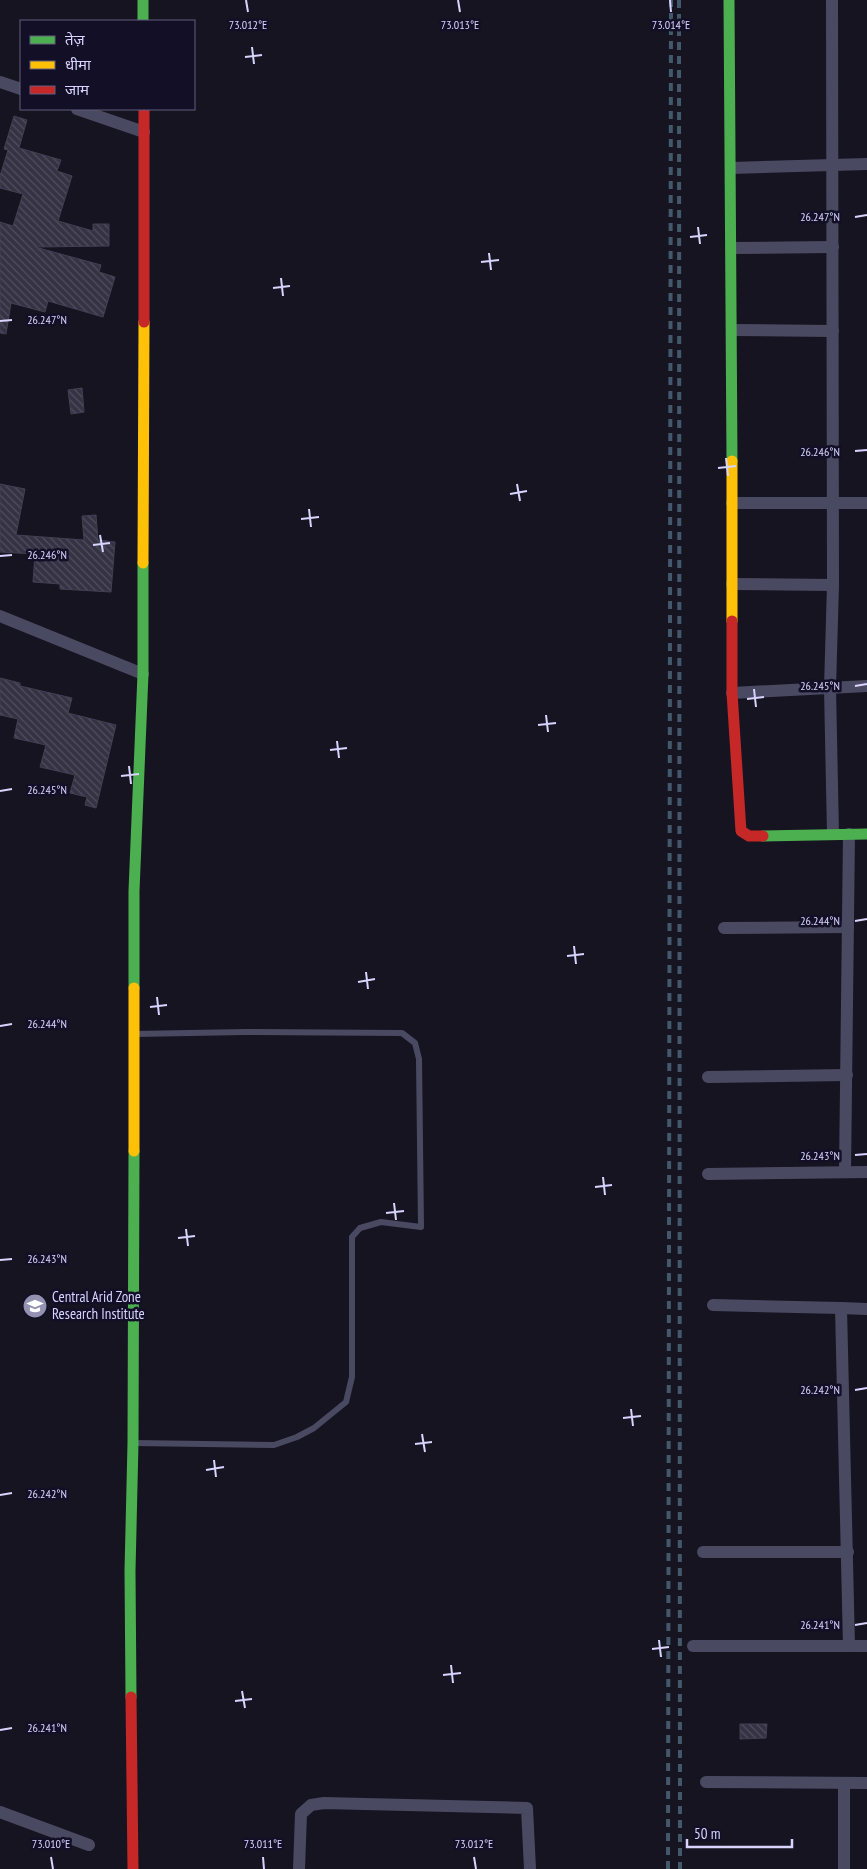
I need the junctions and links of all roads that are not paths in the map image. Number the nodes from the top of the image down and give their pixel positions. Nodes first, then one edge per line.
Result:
1 (143, 0) edge
2 (729, 0) edge
3 (832, 0) edge
4 (143, 20) edge
5 (0, 82) edge
6 (20, 90) edge
7 (80, 110) edge
8 (144, 110) edge
9 (144, 132) junction
10 (833, 164) junction
11 (867, 164) edge
12 (731, 168) junction
13 (833, 247) junction
14 (732, 248) junction
15 (732, 330) junction
16 (833, 331) junction
17 (732, 503) junction
18 (832, 503) junction
19 (867, 503) edge
20 (732, 584) junction
21 (834, 584) junction
22 (0, 616) edge
23 (143, 674) junction
24 (867, 686) edge
25 (830, 688) junction
26 (732, 693) junction
27 (833, 834) junction
28 (849, 834) junction
29 (867, 834) edge
30 (848, 927) junction
31 (724, 928) dead end
32 (134, 1034) junction
33 (847, 1074) junction
34 (708, 1077) dead end
35 (845, 1171) junction
36 (867, 1172) edge
37 (708, 1174) dead end
38 (713, 1306) dead end
39 (841, 1308) junction
40 (867, 1309) edge
41 (133, 1443) junction
42 (703, 1552) dead end
43 (848, 1552) junction
44 (693, 1646) dead end
45 (849, 1646) junction
46 (867, 1646) edge
47 (706, 1782) dead end
48 (844, 1783) junction
49 (867, 1783) edge
50 (0, 1812) edge
51 (89, 1845) dead end
52 (133, 1869) edge
53 (299, 1869) edge
54 (530, 1869) edge
55 (844, 1869) edge

1 - 4 street
2 - 12 street
3 - 10 street
5 - 6 street
7 - 9 street
8 - 9 street
9 - 23 street
10 - 11 street
10 - 12 street
10 - 13 street
12 - 14 street
13 - 14 street
13 - 16 street
14 - 15 street
15 - 16 street
15 - 17 street
16 - 18 street
17 - 18 street
17 - 20 street
18 - 19 street
18 - 21 street
20 - 21 street
20 - 26 street
21 - 25 street
22 - 23 street
23 - 32 street
24 - 25 street
25 - 26 street
25 - 27 street
26 - 27 street
27 - 28 street
28 - 29 street
28 - 30 street
30 - 31 street
30 - 33 street
32 - 41 street
32 - 41 lane
33 - 34 street
33 - 35 street
35 - 36 street
35 - 37 street
38 - 39 street
39 - 40 street
39 - 43 street
41 - 52 street
42 - 43 street
43 - 45 street
44 - 45 street
45 - 46 street
47 - 48 street
48 - 49 street
48 - 55 street
50 - 51 street
53 - 54 street

